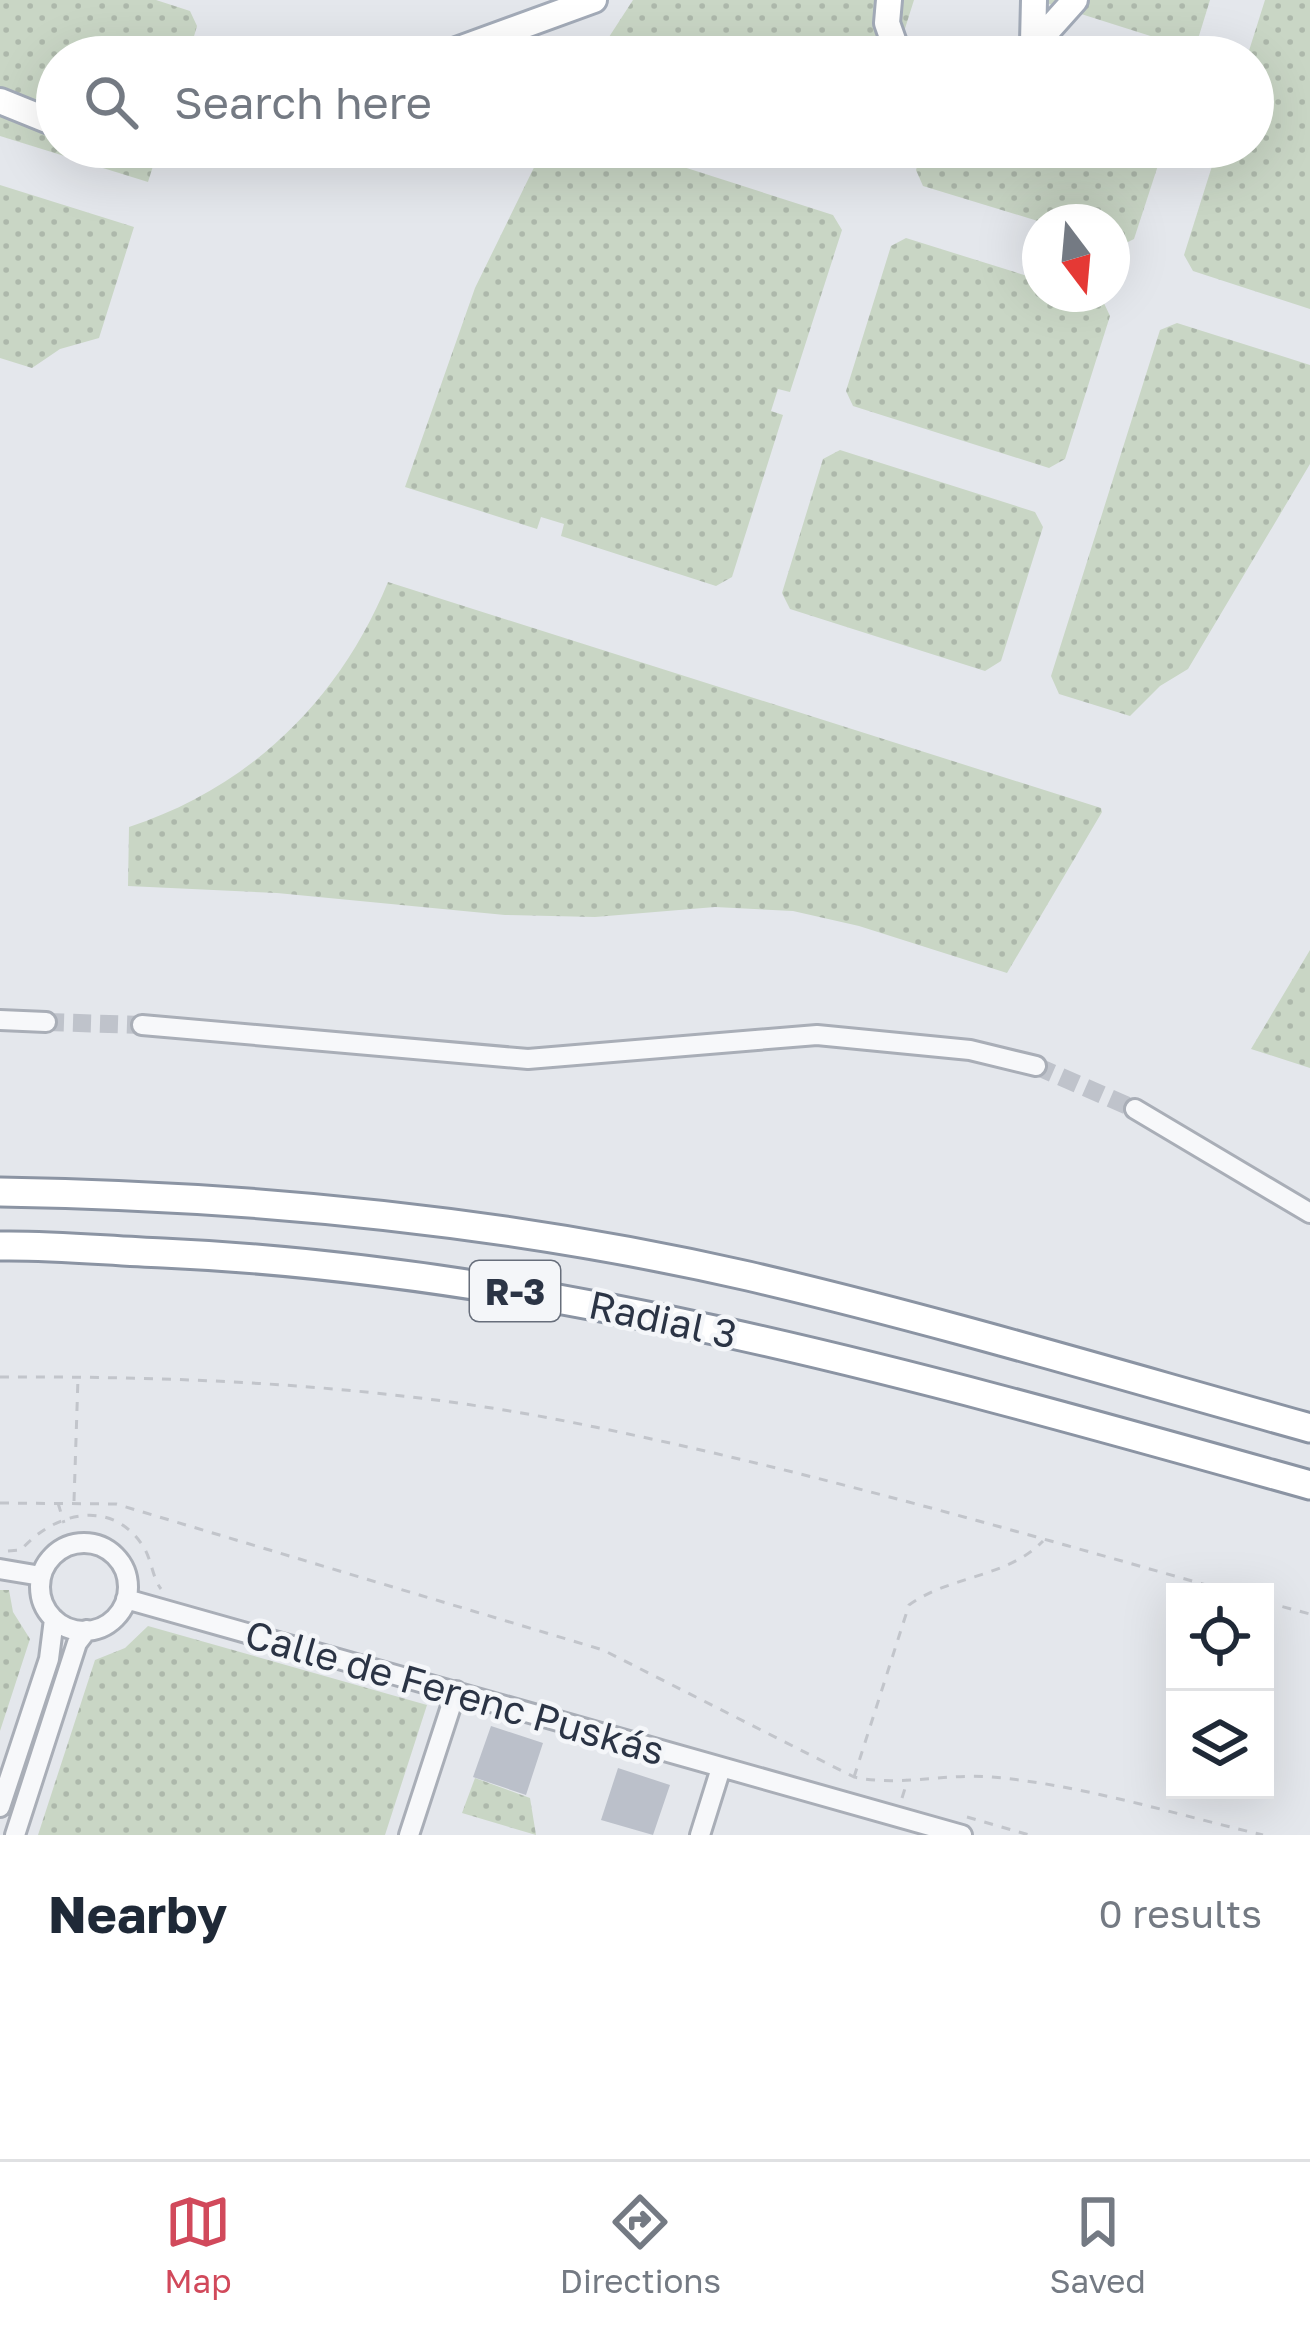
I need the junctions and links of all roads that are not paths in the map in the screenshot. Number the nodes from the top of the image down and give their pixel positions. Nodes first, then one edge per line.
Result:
1 (594, 0) edge
2 (890, 0) edge
3 (1034, 0) edge
4 (1075, 0) edge
5 (495, 36) edge
6 (892, 36) edge
7 (1030, 36) edge
8 (1041, 36) edge
9 (0, 101) edge
10 (36, 116) edge
11 (0, 1020) edge
12 (46, 1022) tunnel mouth
13 (142, 1025) tunnel mouth
14 (1036, 1066) tunnel mouth
15 (1135, 1109) tunnel mouth
16 (0, 1192) edge
17 (1310, 1213) edge
18 (0, 1246) edge
19 (1310, 1428) edge
20 (1310, 1485) edge
21 (0, 1569) edge
22 (41, 1576) junction
23 (126, 1599) junction
24 (54, 1619) junction
25 (87, 1630) junction
26 (456, 1691) junction
27 (721, 1768) junction
28 (0, 1808) edge
29 (891, 1809) junction
30 (964, 1826) edge
31 (15, 1835) edge
32 (409, 1835) edge
33 (700, 1835) edge
34 (875, 1835) edge

1 - 5 main road
2 - 6 main road
3 - 7 main road
4 - 8 main road
9 - 10 main road
11 - 12 street
13 - 14 street
15 - 17 street
16 - 19 highway, Radial 3 / R-3
18 - 20 highway, Radial 3 / R-3
21 - 22 street
22 - 23 street
22 - 24 street
23 - 25 street
23 - 26 street, Calle de Ferenc Puskás
24 - 25 street
24 - 28 street
25 - 31 street
26 - 27 street, Calle de Ferenc Puskás
26 - 32 street
27 - 29 street, Calle de Ferenc Puskás
27 - 33 street
29 - 30 street, Calle de Ferenc Puskás
29 - 34 street

